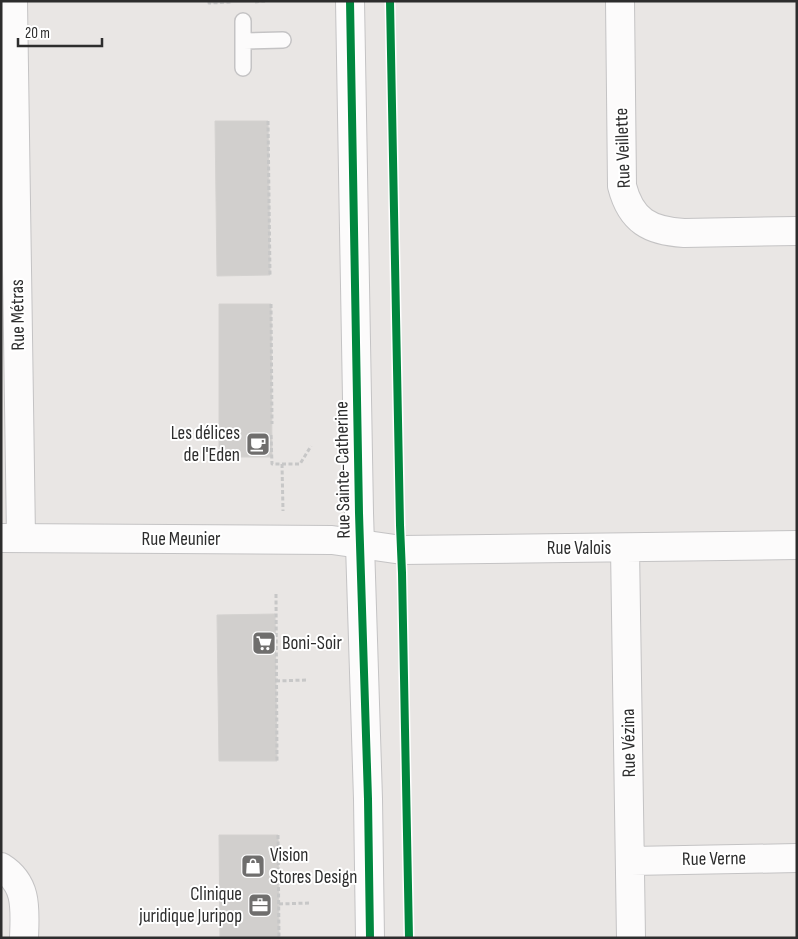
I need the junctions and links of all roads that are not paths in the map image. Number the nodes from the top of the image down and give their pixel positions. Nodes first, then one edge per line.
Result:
1 (13, 1) edge
2 (350, 1) edge
3 (620, 1) edge
4 (243, 21) dead end
5 (283, 40) dead end
6 (243, 41) junction
7 (243, 68) dead end
8 (9, 214) edge
9 (797, 231) edge
10 (11, 538) edge
11 (361, 544) junction
12 (797, 546) edge
13 (625, 548) junction
14 (797, 858) edge
15 (631, 861) junction
16 (1, 867) edge
17 (24, 938) edge
18 (370, 938) edge
19 (631, 938) edge

1 - 8 street, Rue Métras
2 - 11 street, Rue Sainte-Catherine
3 - 9 street, Rue Veillette
4 - 6 lane
5 - 6 lane
6 - 7 lane
8 - 10 street, Rue Métras
10 - 11 street, Rue Meunier
11 - 13 street, Rue Valois
11 - 18 street, Rue Sainte-Catherine
12 - 13 street, Rue Valois
13 - 15 street, Rue Vézina
14 - 15 street, Rue Verne
15 - 19 street, Rue Vézina
16 - 17 street

